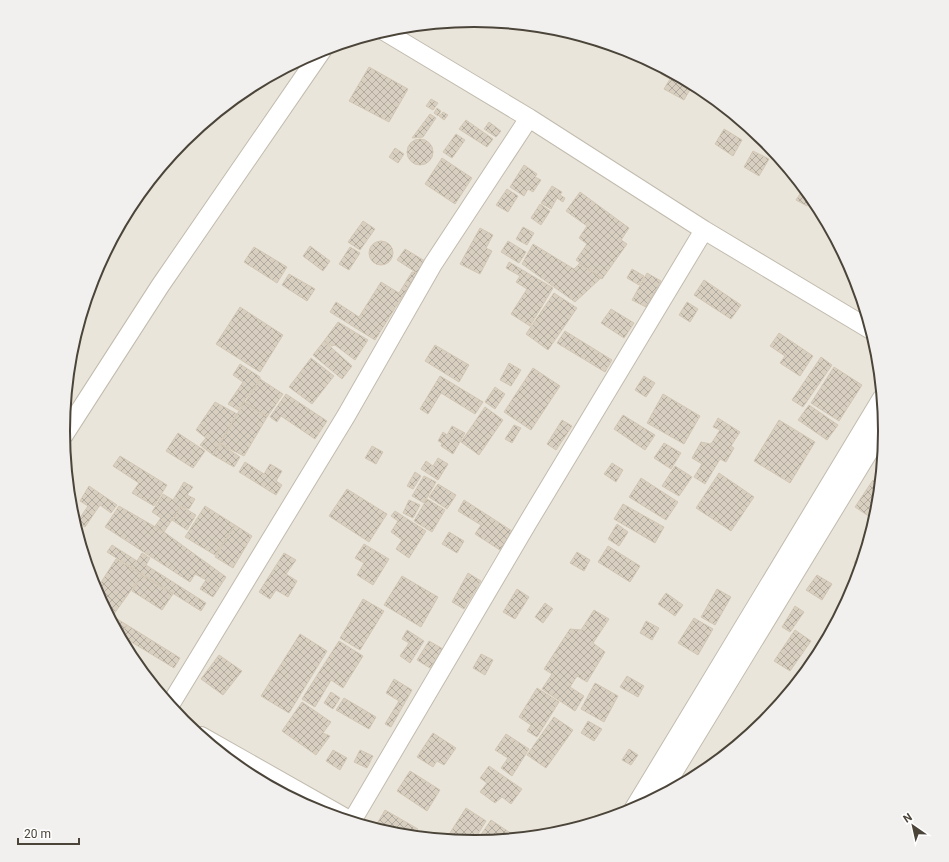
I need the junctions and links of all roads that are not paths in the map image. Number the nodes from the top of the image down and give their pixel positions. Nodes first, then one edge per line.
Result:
1 (392, 36) edge
2 (315, 60) edge
3 (529, 118) junction
4 (704, 230) junction
5 (865, 326) edge
6 (878, 405) edge
7 (70, 426) edge
8 (878, 436) edge
9 (173, 700) edge
10 (228, 751) edge
11 (664, 787) edge
12 (640, 799) edge
13 (326, 806) edge
14 (355, 817) edge

1 - 3 street
2 - 7 street
3 - 4 street
3 - 9 street
4 - 5 street
4 - 14 street
6 - 12 street
8 - 11 street
10 - 13 street

